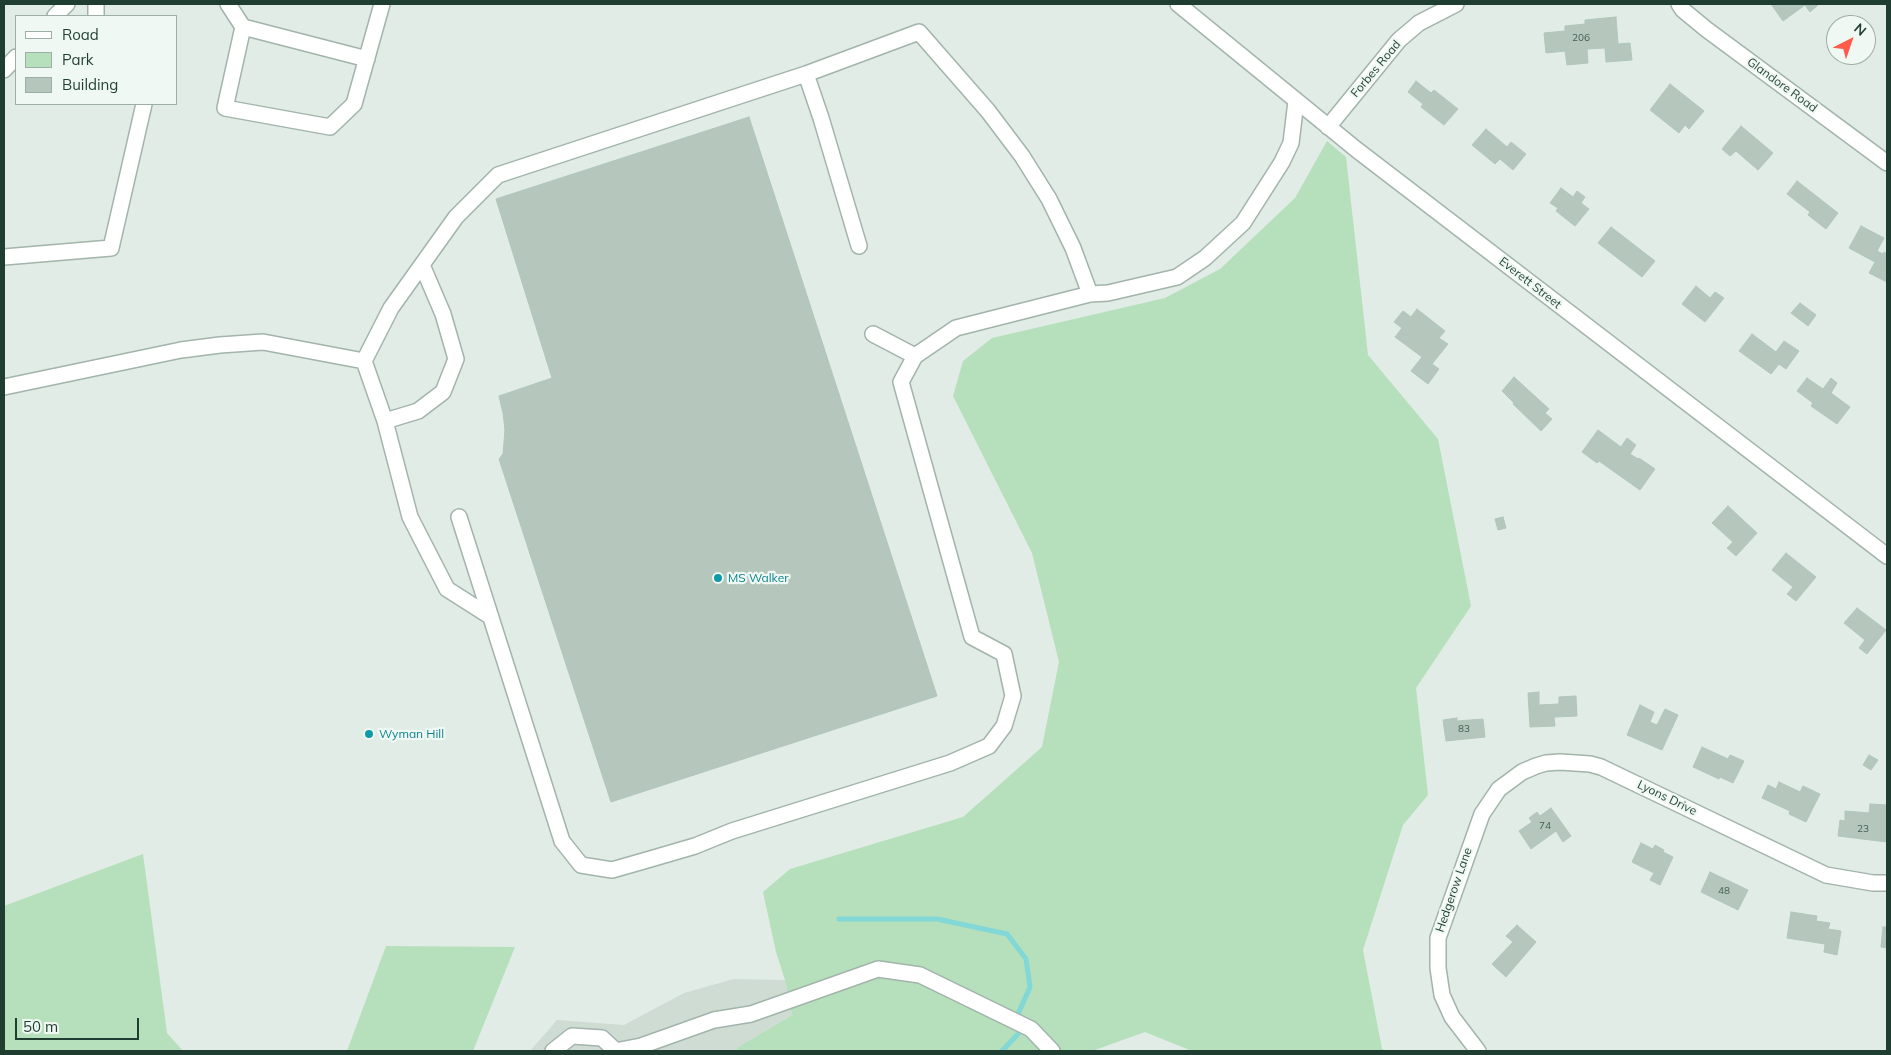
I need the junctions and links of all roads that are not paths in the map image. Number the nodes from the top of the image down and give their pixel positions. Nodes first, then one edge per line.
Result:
1 (67, 4) edge
2 (228, 4) edge
3 (382, 4) edge
4 (1178, 4) edge
5 (1456, 4) edge
6 (1679, 4) edge
7 (56, 15) edge
8 (243, 27) junction
9 (15, 58) edge
10 (367, 59) junction
11 (4, 70) edge
12 (806, 74) junction
13 (1296, 101) junction
14 (144, 105) edge
15 (1328, 127) junction
16 (1887, 163) edge
17 (859, 246) dead end
18 (4, 257) edge
19 (422, 265) junction
20 (1090, 294) junction
21 (872, 334) dead end
22 (915, 356) junction
23 (364, 361) junction
24 (4, 387) edge
25 (386, 421) junction
26 (460, 517) dead end
27 (1887, 556) edge
28 (491, 617) junction
29 (1472, 839) joint
30 (1887, 883) edge
31 (553, 1051) edge
32 (616, 1051) edge
33 (1052, 1051) edge
34 (1478, 1051) edge

1 - 7 street
2 - 8 street
3 - 10 street
4 - 13 street, Everett Street
5 - 15 street, Forbes Road
6 - 16 street, Glandore Road
8 - 10 street
8 - 10 street
9 - 11 street
12 - 17 street
12 - 19 street
12 - 20 street
13 - 15 street, Everett Street
13 - 20 street
14 - 18 street
15 - 27 street, Everett Street
19 - 23 street
19 - 25 street
20 - 22 street
21 - 22 street
22 - 28 street
23 - 24 street
23 - 25 street
25 - 28 street
26 - 28 street
29 - 30 street, Lyons Drive
29 - 34 street, Hedgerow Lane
31 - 32 street
32 - 33 street

